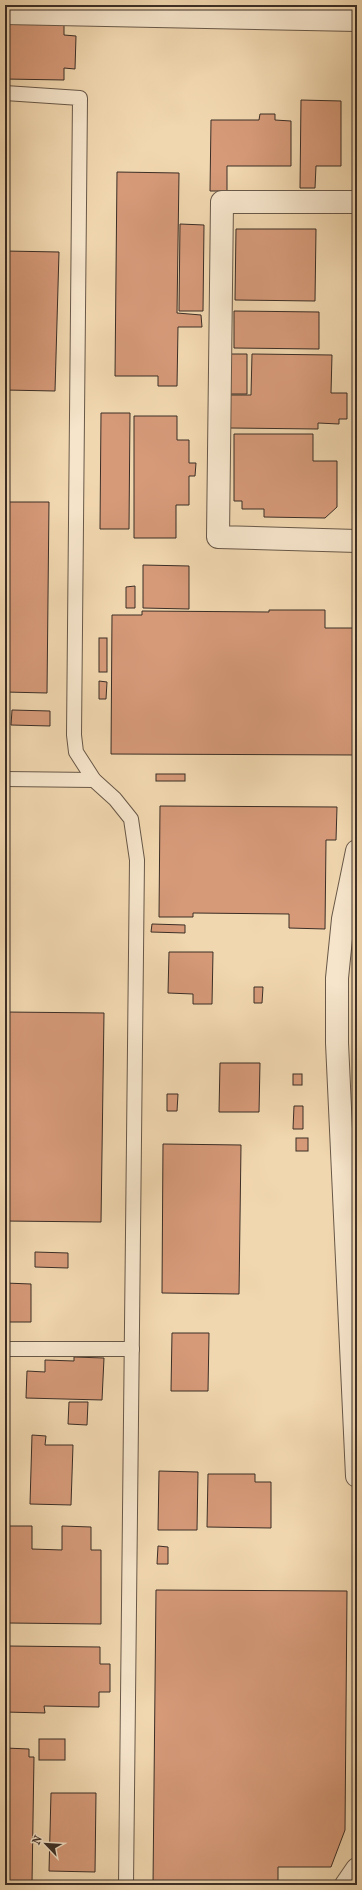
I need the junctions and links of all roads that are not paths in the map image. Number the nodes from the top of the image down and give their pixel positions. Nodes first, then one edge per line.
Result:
1 (5, 13) edge
2 (357, 20) edge
3 (5, 93) edge
4 (357, 202) edge
5 (357, 541) edge
6 (5, 779) edge
7 (94, 780) junction
8 (357, 850) edge
9 (5, 1349) edge
10 (132, 1349) junction
11 (357, 1476) edge
12 (357, 1869) edge
13 (126, 1885) edge
14 (346, 1885) edge

1 - 2 street
3 - 7 lane
4 - 5 street
6 - 7 lane
7 - 10 lane
8 - 11 street
9 - 10 lane
10 - 13 lane
12 - 14 street

